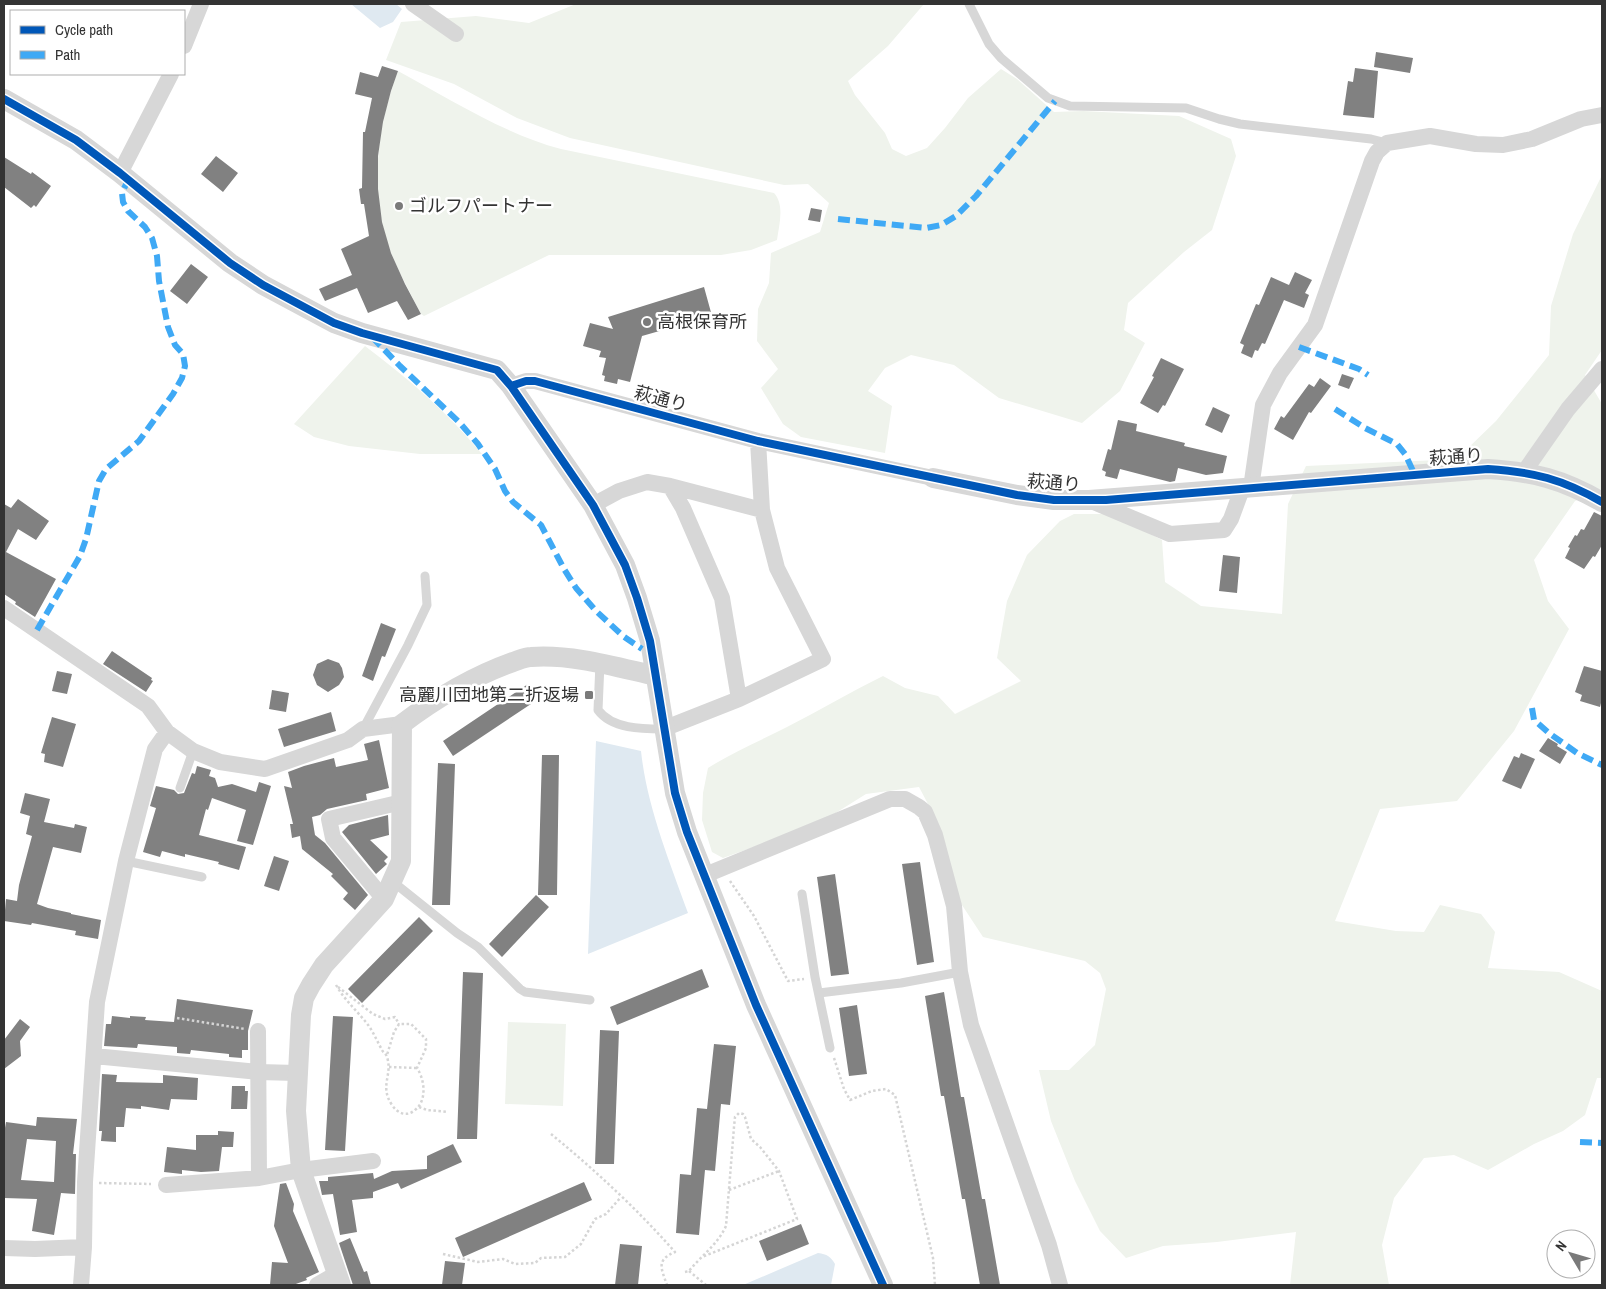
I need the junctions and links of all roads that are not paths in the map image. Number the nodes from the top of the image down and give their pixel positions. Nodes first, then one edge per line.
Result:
1 (201, 4) edge
2 (413, 4) edge
3 (969, 4) edge
4 (456, 34) dead end
5 (185, 44) edge
6 (170, 75) edge
7 (4, 99) edge
8 (1602, 115) edge
9 (1387, 143) junction
10 (120, 173) junction
11 (1602, 369) edge
12 (511, 386) junction
13 (758, 441) junction
14 (1524, 472) junction
15 (932, 478) joint
16 (670, 486) junction
17 (1246, 488) junction
18 (1089, 500) junction
19 (1602, 502) edge
20 (593, 505) junction
21 (762, 510) junction
22 (426, 576) dead end
23 (4, 608) edge
24 (600, 663) junction
25 (656, 676) junction
26 (739, 699) junction
27 (402, 724) junction
28 (363, 729) junction
29 (663, 729) junction
30 (166, 732) junction
31 (193, 751) junction
32 (180, 788) dead end
33 (402, 802) junction
34 (126, 861) junction
35 (703, 876) junction
36 (202, 877) dead end
37 (388, 890) junction
38 (802, 894) dead end
39 (960, 972) junction
40 (819, 993) junction
41 (590, 1000) dead end
42 (258, 1031) road end
43 (830, 1048) road end
44 (94, 1056) junction
45 (258, 1072) junction
46 (298, 1073) junction
47 (373, 1161) dead end
48 (301, 1170) junction
49 (259, 1178) junction
50 (166, 1185) road end
51 (84, 1247) junction
52 (4, 1248) edge
53 (338, 1280) edge
54 (81, 1285) edge
55 (317, 1285) edge
56 (883, 1285) edge
57 (1060, 1285) edge

1 - 5 street
2 - 4 street
3 - 9 lane
6 - 10 street
7 - 10 street
8 - 9 street
9 - 17 street
10 - 12 street
11 - 14 street
12 - 13 street, 萩通り
12 - 20 street
13 - 15 street, 萩通り
13 - 21 street
14 - 17 street, 萩通り
14 - 19 street, 萩通り
15 - 18 street, 萩通り
16 - 20 street
16 - 21 street
16 - 26 street
17 - 18 street, 萩通り
17 - 18 street
20 - 25 street
21 - 26 street
22 - 28 lane
23 - 30 street
24 - 25 street
24 - 27 street
24 - 29 lane
25 - 29 street
26 - 29 street
27 - 28 street
27 - 33 street
28 - 31 street
29 - 35 street
30 - 31 street
30 - 34 street
31 - 32 lane
33 - 37 street
33 - 37 street
34 - 36 lane
34 - 44 street
35 - 39 street
35 - 56 street
37 - 41 lane
37 - 46 street
38 - 40 lane
39 - 40 lane
39 - 57 street
40 - 43 lane
42 - 45 street
44 - 45 street
44 - 51 street
45 - 46 street
45 - 49 street
46 - 48 street
47 - 48 street
48 - 49 street
48 - 53 street
49 - 50 street
51 - 52 street
51 - 54 street
53 - 55 street

